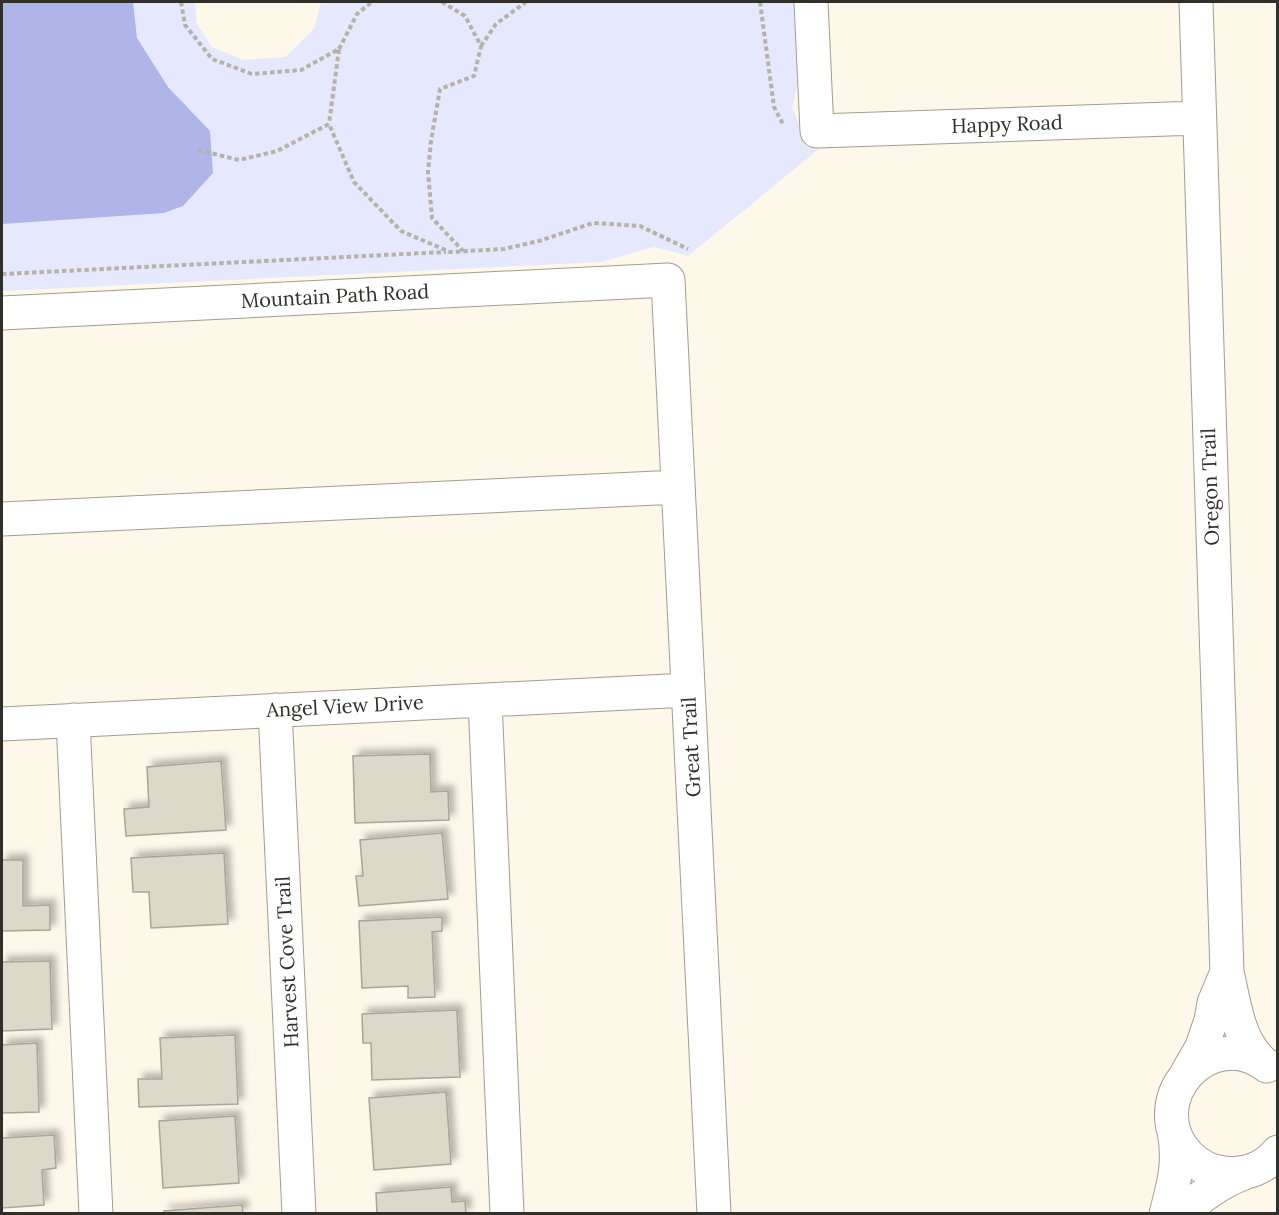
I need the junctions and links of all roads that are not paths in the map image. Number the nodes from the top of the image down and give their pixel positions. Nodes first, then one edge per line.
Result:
1 (811, 2) edge
2 (1196, 2) edge
3 (1198, 118) junction
4 (668, 280) joint
5 (2, 313) edge
6 (678, 487) junction
7 (2, 519) edge
8 (688, 690) junction
9 (485, 700) junction
10 (275, 710) junction
11 (73, 720) junction
12 (2, 724) edge
13 (1227, 972) junction
14 (1272, 1069) edge
15 (1184, 1076) junction
16 (1174, 1129) junction
17 (1269, 1159) edge
18 (96, 1214) edge
19 (298, 1214) edge
20 (507, 1214) edge
21 (714, 1214) edge
22 (1166, 1214) edge
23 (1180, 1214) edge

1 - 3 street, Happy Road
2 - 3 street, Oregon Trail
3 - 13 street, Oregon Trail
4 - 5 street, Mountain Path Road
4 - 6 street, Great Trail
6 - 7 street
6 - 8 street, Great Trail
8 - 9 street, Angel View Drive
8 - 21 street, Great Trail
9 - 10 street, Angel View Drive
9 - 20 street
10 - 11 street, Angel View Drive
10 - 19 street, Harvest Cove Trail
11 - 12 street, Angel View Drive
11 - 18 street
13 - 14 street, Oregon Trail
13 - 15 street, Oregon Trail
14 - 15 street, Oregon Trail
15 - 16 street, Oregon Trail
16 - 17 street
16 - 22 street, Oregon Trail
17 - 23 street

